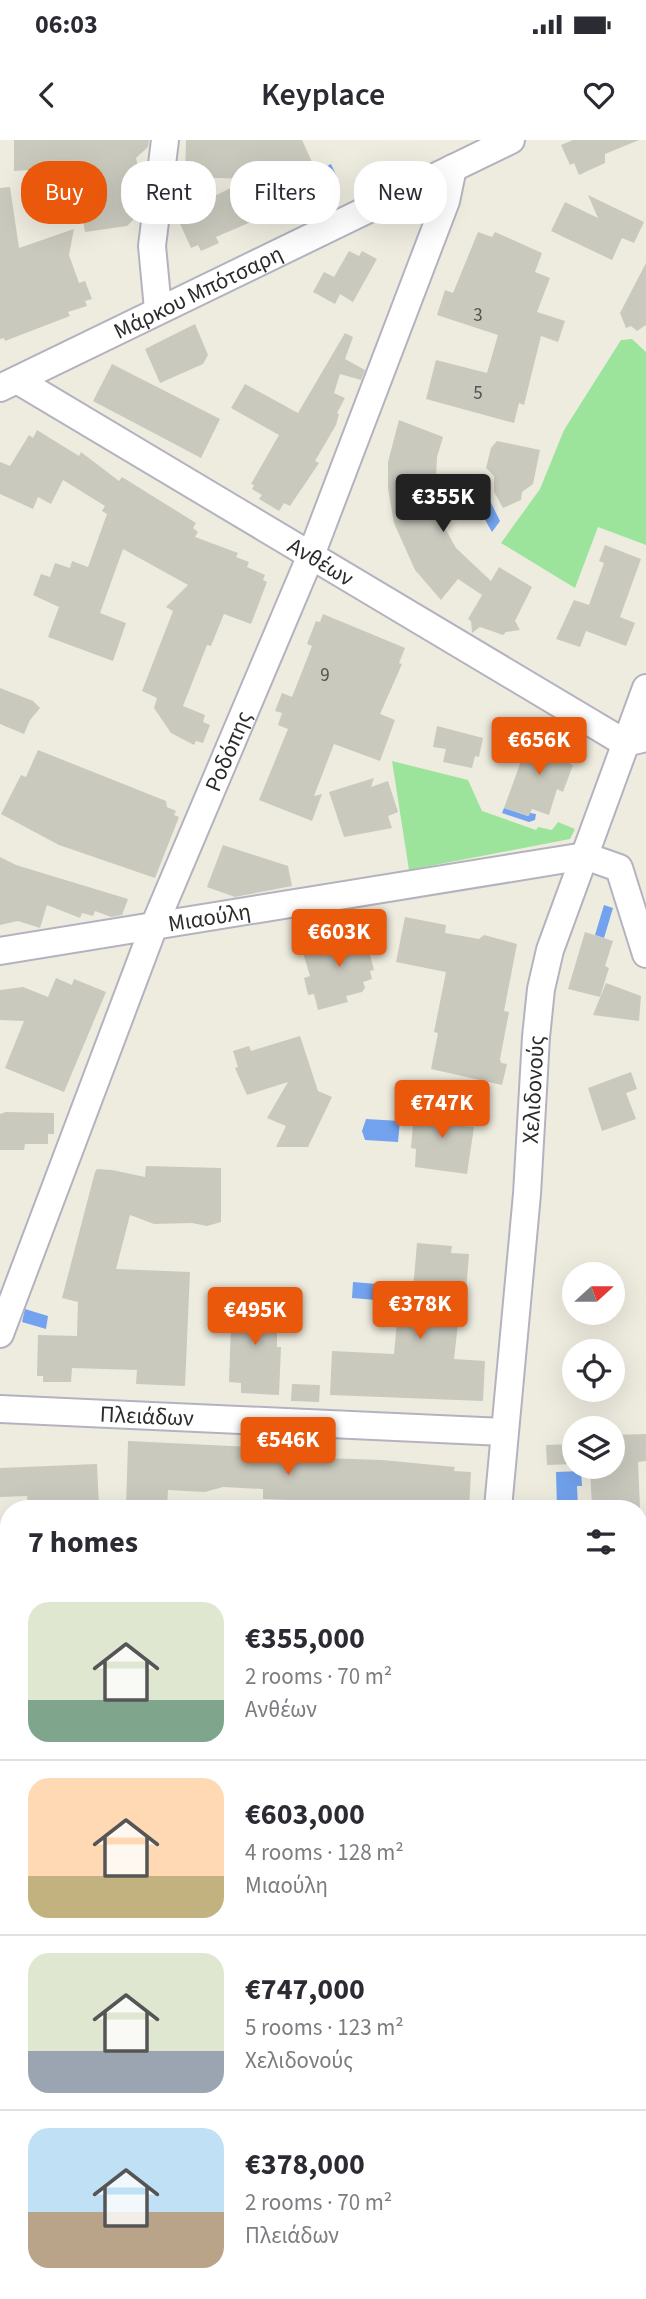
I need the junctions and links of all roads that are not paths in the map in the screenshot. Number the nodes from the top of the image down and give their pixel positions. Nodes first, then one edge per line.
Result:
1 (164, 140) edge
2 (511, 140) edge
3 (453, 168) junction
4 (158, 309) junction
5 (8, 384) edge
6 (312, 555) junction
7 (646, 688) edge
8 (636, 740) edge
9 (585, 856) junction
10 (154, 926) junction
11 (0, 951) edge
12 (646, 954) edge
13 (0, 1334) edge
14 (0, 1409) edge
15 (504, 1432) junction
16 (499, 1500) edge

1 - 4 street
2 - 3 street, Μάρκου Μπότσαρη
3 - 4 street, Μάρκου Μπότσαρη
3 - 6 street, Ροδόπης
4 - 5 street, Μάρκου Μπότσαρη
5 - 6 street, Ανθέων
6 - 8 street, Ανθέων
6 - 10 street, Ροδόπης
7 - 8 street, Χελιδονούς
8 - 9 street, Χελιδονούς
9 - 10 street, Μιαούλη
9 - 12 street
9 - 15 street, Χελιδονούς
10 - 11 street, Μιαούλη
10 - 13 street, Ροδόπης
14 - 15 street, Πλειάδων
15 - 16 street, Χελιδονούς

